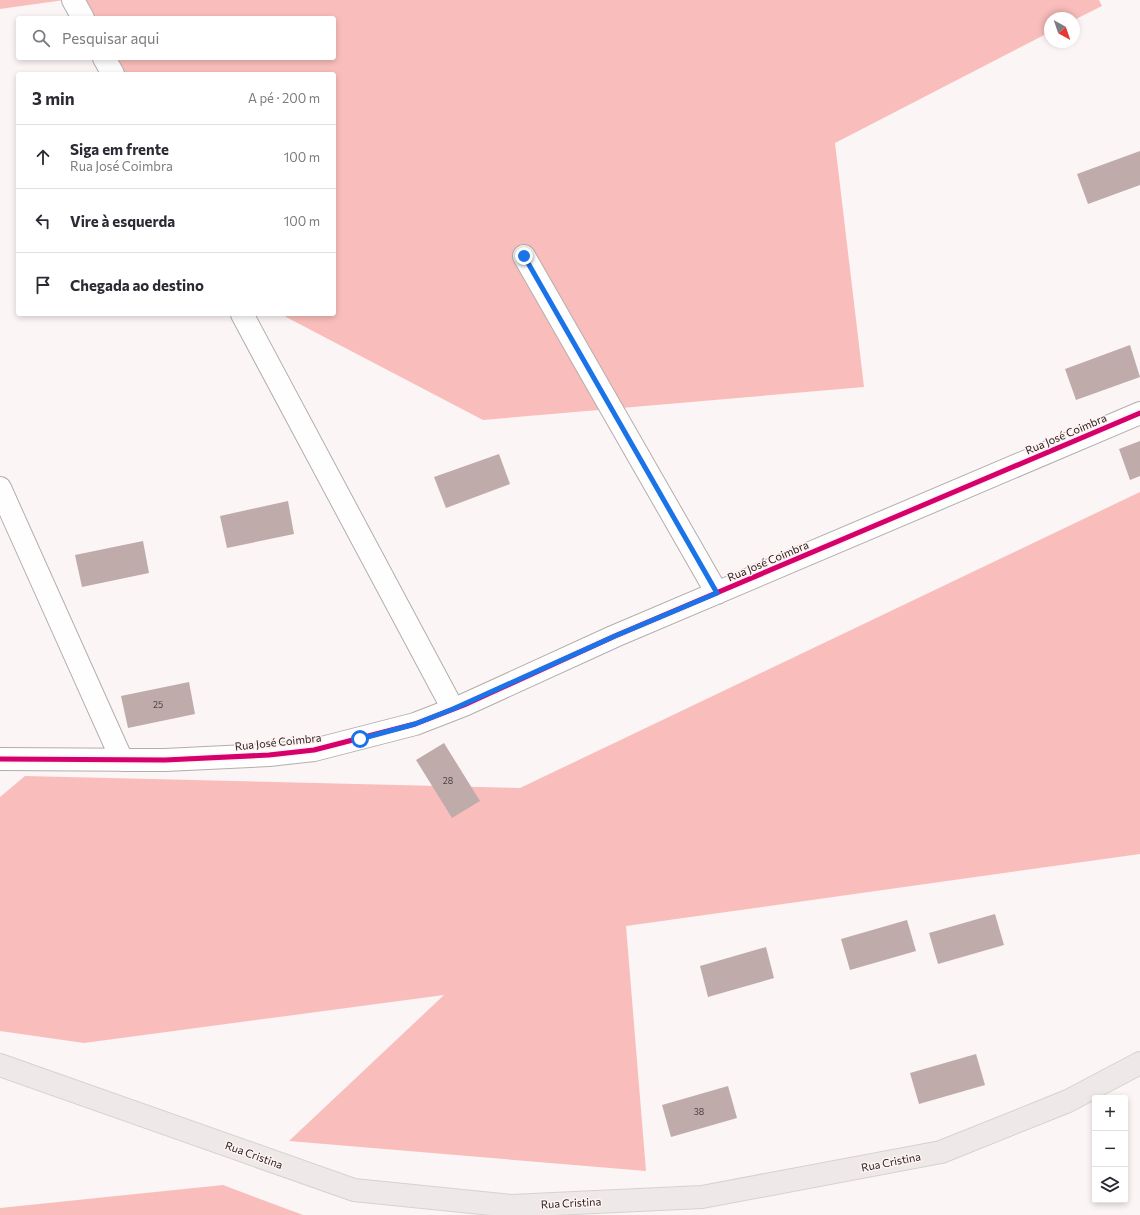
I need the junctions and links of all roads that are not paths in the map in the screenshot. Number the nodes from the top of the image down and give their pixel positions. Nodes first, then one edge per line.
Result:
1 (73, 0) edge
2 (82, 16) edge
3 (105, 60) edge
4 (112, 72) edge
5 (524, 256) dead end
6 (243, 316) edge
7 (1140, 414) edge
8 (0, 488) edge
9 (717, 593) junction
10 (453, 709) junction
11 (0, 759) edge
12 (122, 760) junction
13 (1140, 1063) edge
14 (0, 1065) edge

1 - 2 street
3 - 4 street
5 - 9 street
6 - 10 street
7 - 9 street, Rua José Coimbra
8 - 12 street
9 - 10 street, Rua José Coimbra
10 - 12 street, Rua José Coimbra
11 - 12 street, Rua José Coimbra
13 - 14 main road, Rua Cristina

